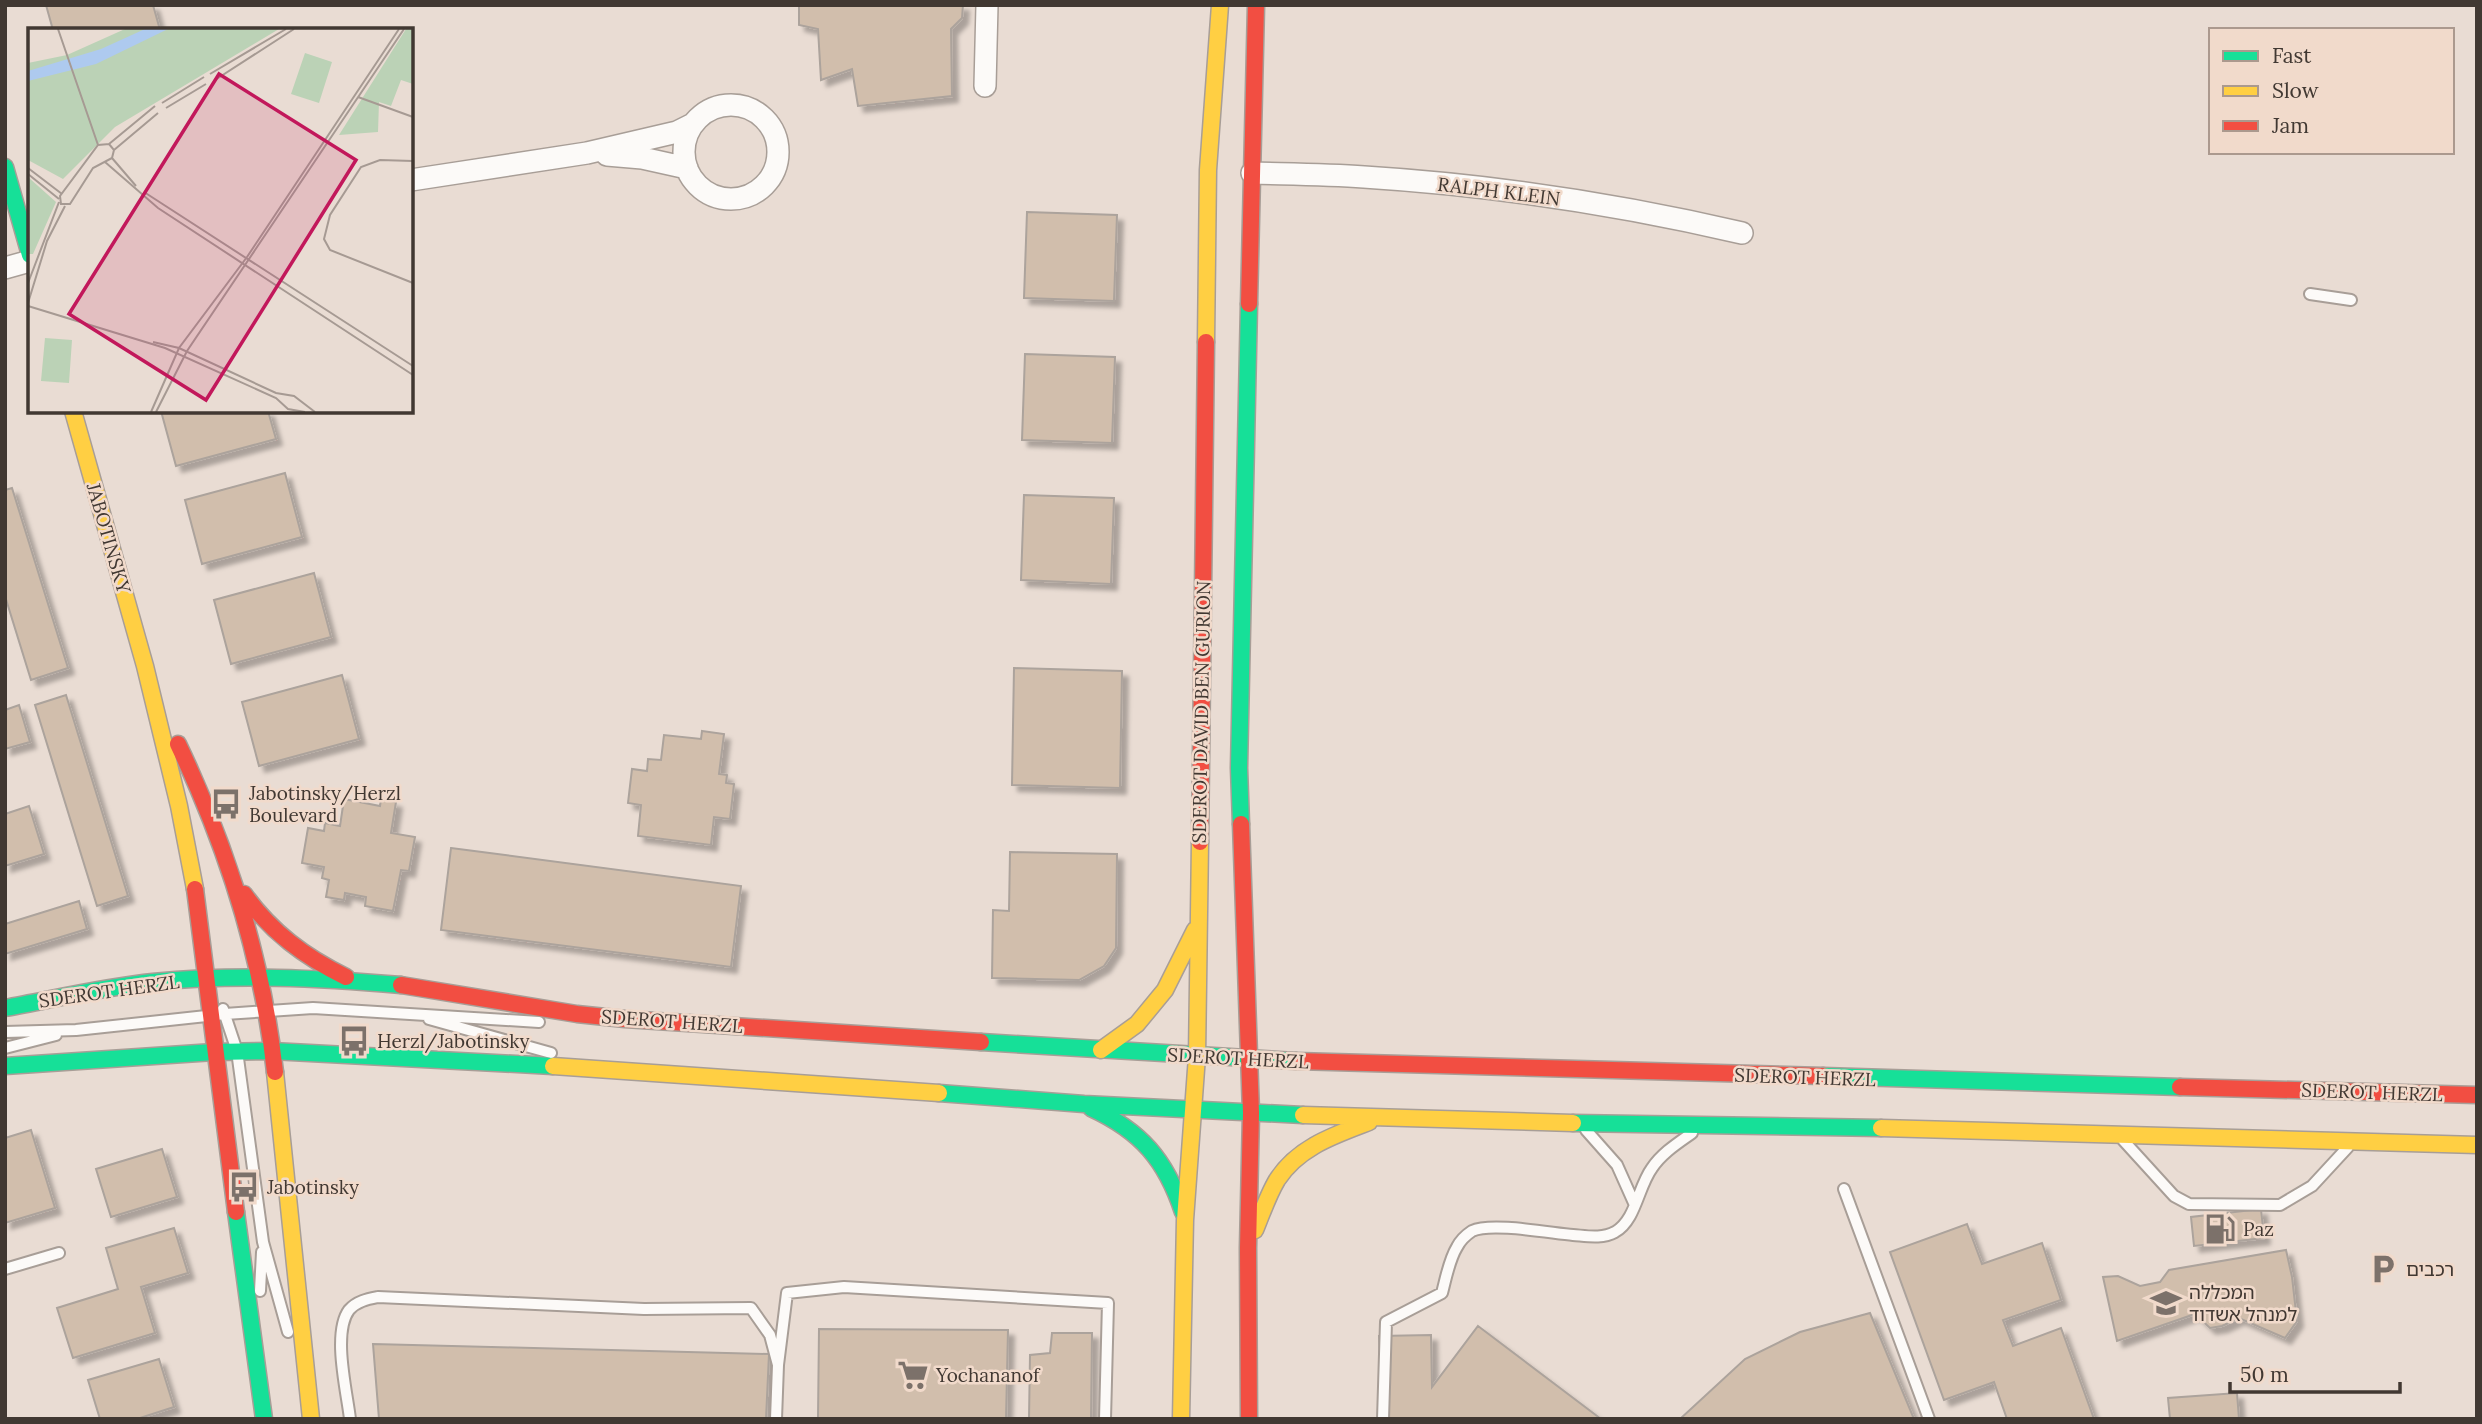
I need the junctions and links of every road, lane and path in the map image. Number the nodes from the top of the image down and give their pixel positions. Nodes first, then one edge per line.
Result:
1 (986, 5) edge
2 (1220, 5) edge
3 (1255, 5) edge
4 (985, 86) dead end
5 (692, 124) junction
6 (587, 153) junction
7 (5, 167) edge
8 (687, 168) junction
9 (1252, 173) junction
10 (413, 180) edge
11 (1742, 233) dead end
12 (28, 248) edge
13 (28, 262) edge
14 (5, 268) edge
15 (2310, 294) dead end
16 (2351, 300) dead end
17 (74, 413) edge
18 (145, 666) junction
19 (234, 880) junction
20 (1198, 923) junction
21 (260, 978) junction
22 (206, 979) junction
23 (354, 981) junction
24 (5, 1007) edge
25 (267, 1011) junction
26 (406, 1013) junction
27 (218, 1014) junction
28 (625, 1019) junction
29 (76, 1030) junction
30 (5, 1032) edge
31 (5, 1048) edge
32 (1101, 1050) junction
33 (237, 1051) junction
34 (272, 1051) junction
35 (214, 1052) junction
36 (1197, 1056) junction
37 (1250, 1060) junction
38 (5, 1066) edge
39 (626, 1070) junction
40 (2477, 1095) edge
41 (1084, 1104) junction
42 (1194, 1109) junction
43 (1251, 1114) junction
44 (1379, 1118) junction
45 (1579, 1122) junction
46 (1703, 1124) junction
47 (2116, 1133) junction
48 (2354, 1140) junction
49 (2477, 1145) edge
50 (1844, 1189) dead end
51 (1634, 1203) junction
52 (1185, 1220) junction
53 (263, 1242) junction
54 (1248, 1248) junction
55 (59, 1253) dead end
56 (5, 1269) edge
57 (778, 1365) junction
58 (307, 1384) junction
59 (261, 1398) junction
60 (264, 1419) edge
61 (311, 1419) edge
62 (350, 1419) edge
63 (776, 1419) edge
64 (1105, 1419) edge
65 (1181, 1419) edge
66 (1249, 1419) edge
67 (1383, 1419) edge
68 (1929, 1419) edge

1 - 4 street
2 - 20 main road, SDEROT DAVID BEN GURION
3 - 9 main road, SDEROT DAVID BEN GURION
5 - 6 street
5 - 8 street
5 - 8 street
6 - 8 street
6 - 10 street
7 - 12 main road
9 - 11 street, RALPH KLEIN
9 - 37 main road, SDEROT DAVID BEN GURION
13 - 14 street
15 - 16 lane
17 - 18 main road, JABOTINSKY
18 - 19 main road, JABOTINSKY
18 - 22 main road, JABOTINSKY
19 - 21 main road, JABOTINSKY
19 - 23 main road
20 - 32 main road
20 - 36 main road, SDEROT DAVID BEN GURION
21 - 22 main road, SDEROT HERZL
21 - 23 main road, SDEROT HERZL
21 - 25 main road, JABOTINSKY
22 - 24 main road, SDEROT HERZL
22 - 27 main road, JABOTINSKY
23 - 28 main road, SDEROT HERZL
25 - 26 lane
25 - 27 lane
25 - 34 main road, JABOTINSKY
26 - 28 lane
26 - 39 lane
27 - 29 lane
27 - 33 lane
27 - 35 main road, JABOTINSKY
28 - 32 main road, SDEROT HERZL
29 - 30 lane
29 - 31 lane
32 - 36 main road, SDEROT HERZL
33 - 34 main road
33 - 35 main road
33 - 53 lane
34 - 39 main road
34 - 58 main road, JABOTINSKY
35 - 38 main road
35 - 59 main road, JABOTINSKY
36 - 37 main road, SDEROT HERZL
36 - 42 main road, SDEROT DAVID BEN GURION
37 - 40 main road, SDEROT HERZL
37 - 43 main road, SDEROT DAVID BEN GURION
39 - 41 main road
41 - 42 main road
41 - 52 main road
42 - 43 main road
42 - 52 main road, SDEROT DAVID BEN GURION
43 - 44 main road
43 - 54 main road, SDEROT DAVID BEN GURION
44 - 45 main road
44 - 54 main road
45 - 46 main road
45 - 51 lane
46 - 47 main road
46 - 51 lane
47 - 48 main road
47 - 48 lane
48 - 49 main road
50 - 68 lane
51 - 67 lane
52 - 65 main road, SDEROT DAVID BEN GURION
53 - 58 lane
53 - 59 lane
54 - 66 main road, SDEROT DAVID BEN GURION
55 - 56 lane
57 - 62 lane
57 - 63 lane
57 - 64 lane
58 - 61 main road, JABOTINSKY
59 - 60 main road, JABOTINSKY

